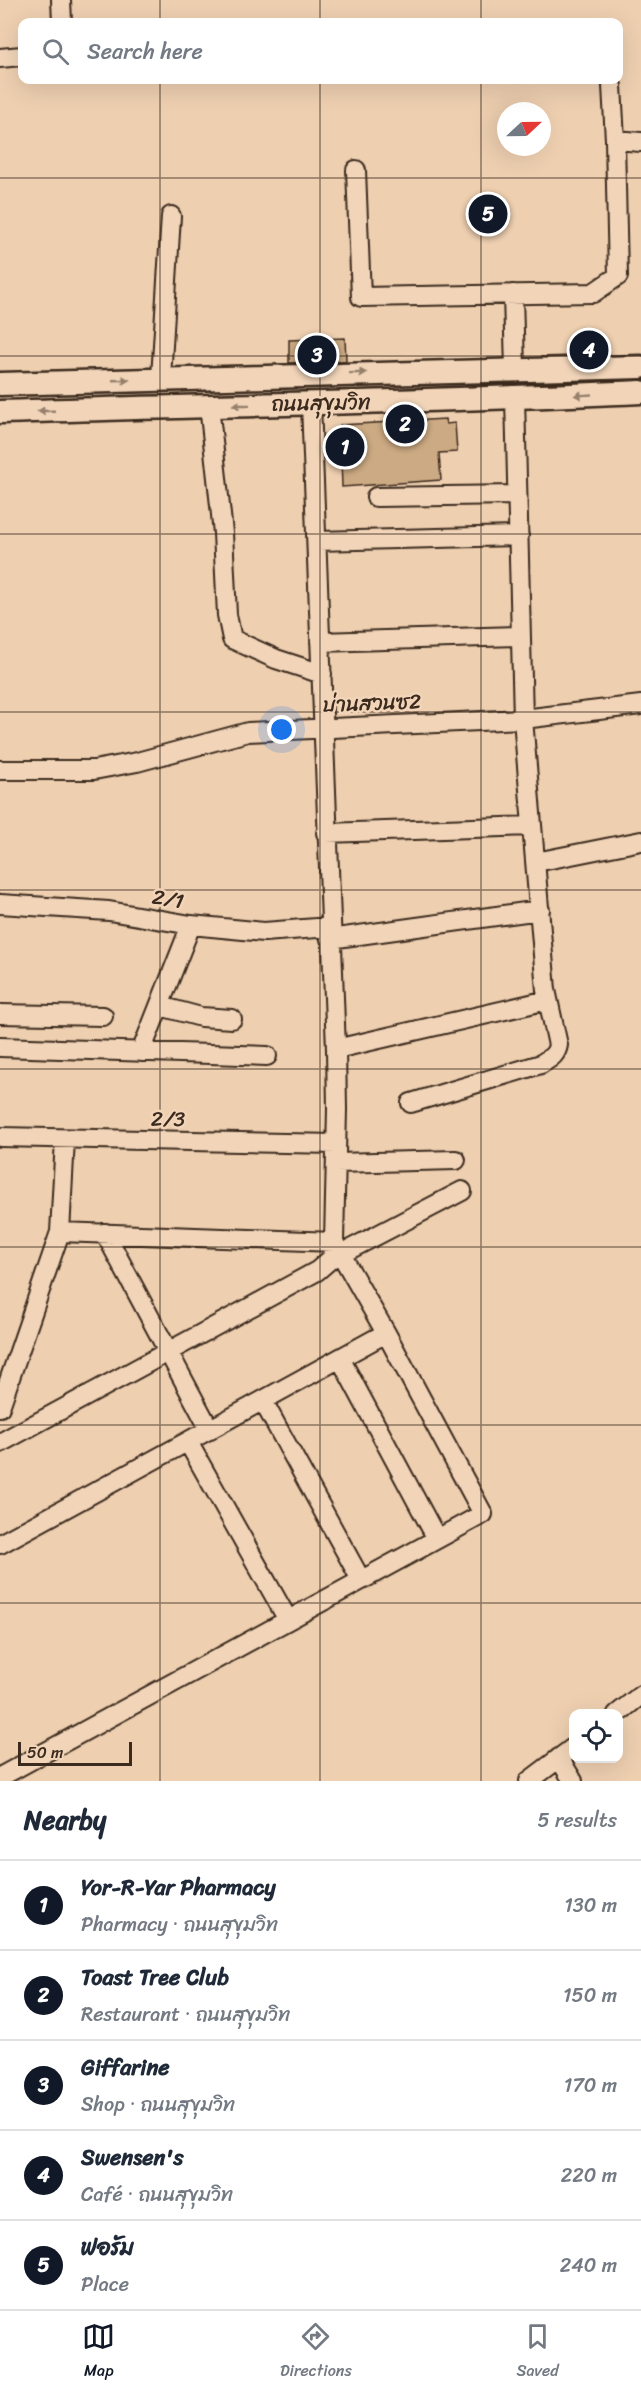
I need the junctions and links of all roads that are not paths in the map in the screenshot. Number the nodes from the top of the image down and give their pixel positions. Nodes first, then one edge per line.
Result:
1 (61, 0) edge
2 (62, 18) edge
3 (18, 57) edge
4 (0, 58) edge
5 (612, 86) dead end
6 (615, 140) junction
7 (641, 142) edge
8 (356, 170) dead end
9 (171, 216) dead end
10 (513, 294) junction
11 (641, 367) edge
12 (515, 370) junction
13 (161, 378) junction
14 (0, 384) edge
15 (641, 392) edge
16 (514, 398) junction
17 (311, 404) junction
18 (209, 405) junction
19 (0, 412) edge
20 (518, 495) junction
21 (376, 498) dead end
22 (519, 536) junction
23 (317, 541) junction
24 (521, 636) junction
25 (320, 642) junction
26 (322, 674) junction
27 (641, 705) edge
28 (523, 719) junction
29 (322, 728) junction
30 (0, 770) edge
31 (532, 826) junction
32 (326, 833) junction
33 (641, 841) edge
34 (536, 862) junction
35 (0, 904) edge
36 (540, 910) junction
37 (191, 925) junction
38 (330, 933) junction
39 (548, 1000) junction
40 (160, 1006) junction
41 (0, 1014) edge
42 (102, 1016) dead end
43 (232, 1019) dead end
44 (0, 1047) edge
45 (336, 1049) junction
46 (141, 1052) junction
47 (267, 1056) dead end
48 (411, 1103) dead end
49 (0, 1137) edge
50 (65, 1139) junction
51 (336, 1144) junction
52 (456, 1160) dead end
53 (336, 1163) junction
54 (462, 1191) dead end
55 (60, 1232) junction
56 (105, 1233) junction
57 (338, 1248) junction
58 (386, 1333) junction
59 (168, 1352) junction
60 (340, 1358) junction
61 (263, 1401) junction
62 (0, 1407) edge
63 (210, 1430) junction
64 (188, 1442) junction
65 (0, 1443) edge
66 (437, 1539) junction
67 (0, 1544) edge
68 (361, 1580) junction
69 (288, 1620) junction
70 (641, 1695) edge
71 (622, 1709) edge
72 (566, 1753) edge
73 (0, 1777) edge
74 (529, 1781) edge
75 (573, 1781) edge

1 - 2 street
3 - 4 street
5 - 6 street
6 - 7 street
6 - 10 street
8 - 10 street
9 - 13 street
10 - 12 street
11 - 12 main road, ถนนสุขุมวิท
13 -> 12 main road, ถนนสุขุมวิท
14 -> 13 main road, ถนนสุขุมวิท
15 -> 16 main road, ถนนสุขุมวิท
16 - 17 main road, ถนนสุขุมวิท
16 - 20 street
17 -> 18 main road, ถนนสุขุมวิท
17 - 23 street
18 -> 19 main road, ถนนสุขุมวิท
18 - 26 street
20 - 21 street
20 - 22 street
22 - 23 street
22 - 24 street
23 - 25 street
24 - 25 street
24 - 28 street
25 - 26 street
26 - 29 street
27 - 28 street, บ่านสวนซ2
28 - 29 street, บ่านสวนซ2
28 - 31 street
29 - 30 street, บ่านสวนซ2
29 - 32 street
31 - 32 street
31 - 34 street
32 - 38 street
33 - 34 street
34 - 36 street
35 - 37 street, 2/1
36 - 38 street, 2/1
36 - 39 street
37 - 38 street, 2/1
37 - 40 street
38 - 45 street
39 - 45 street
39 - 48 street
40 - 43 street
40 - 46 street
41 - 42 street
44 - 46 street
45 - 51 street
46 - 47 street
49 - 50 street, 2/3
50 - 51 street, 2/3
50 - 55 street
51 - 53 street
52 - 53 street
53 - 57 street
54 - 57 street
55 - 56 street
55 - 62 street
56 - 57 street
56 - 59 street
57 - 58 street
57 - 59 street
58 - 60 street
58 - 66 street
59 - 63 street
59 - 65 street
60 - 61 street
60 - 66 street
61 - 63 street
61 - 68 street
63 - 64 street
64 - 67 street
64 - 69 street
66 - 68 street
68 - 69 street
69 - 73 street
70 - 71 street
72 - 74 street
72 - 75 street

